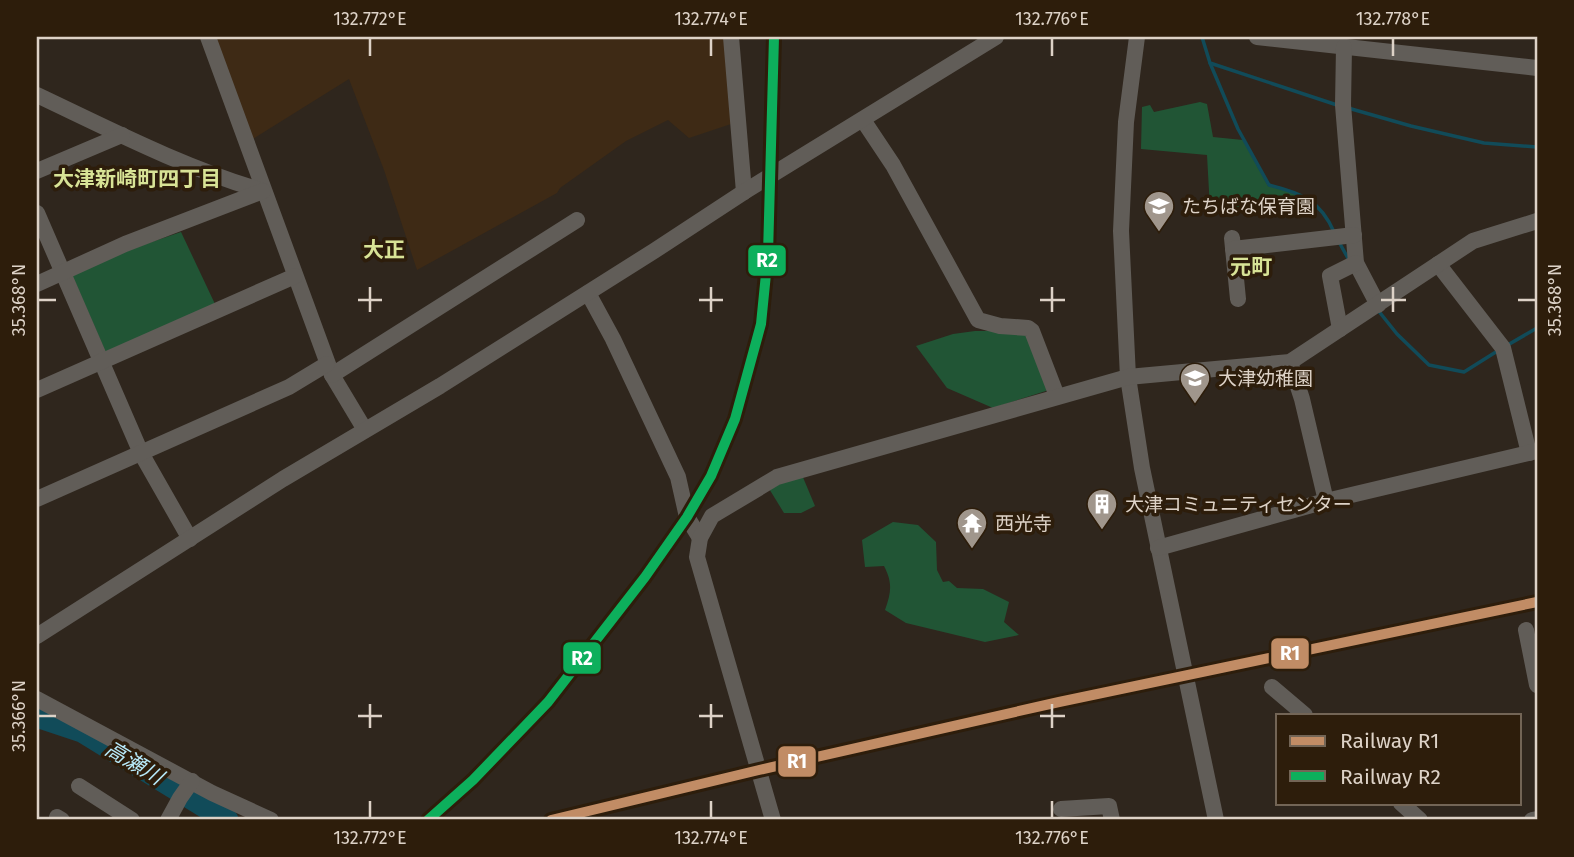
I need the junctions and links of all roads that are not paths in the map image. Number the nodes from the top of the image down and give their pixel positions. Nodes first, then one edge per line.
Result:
1 (208, 37) edge
2 (731, 37) edge
3 (996, 37) edge
4 (1137, 37) edge
5 (1257, 37) edge
6 (1344, 47) junction
7 (1537, 68) edge
8 (37, 95) edge
9 (863, 120) junction
10 (122, 135) junction
11 (37, 171) edge
12 (263, 191) junction
13 (744, 192) junction
14 (37, 213) edge
15 (577, 220) dead end
16 (1537, 221) edge
17 (1354, 235) junction
18 (1356, 263) junction
19 (1438, 264) junction
20 (64, 273) junction
21 (295, 276) junction
22 (37, 284) edge
23 (588, 293) junction
24 (1238, 299) dead end
25 (1378, 305) junction
26 (1340, 329) junction
27 (102, 362) junction
28 (1290, 362) junction
29 (329, 369) junction
30 (1128, 377) junction
31 (37, 390) edge
32 (1057, 396) junction
33 (365, 430) junction
34 (1533, 452) edge
35 (141, 453) junction
36 (37, 499) edge
37 (1326, 500) junction
38 (700, 538) junction
39 (190, 539) junction
40 (1158, 548) junction
41 (1526, 630) dead end
42 (37, 636) edge
43 (1537, 685) edge
44 (1272, 687) dead end
45 (37, 699) edge
46 (1304, 714) edge
47 (192, 781) junction
48 (79, 786) dead end
49 (1402, 804) edge
50 (1061, 809) dead end
51 (132, 820) edge
52 (168, 820) edge
53 (271, 820) edge
54 (774, 820) edge
55 (1112, 820) edge
56 (1216, 820) edge
57 (1420, 820) edge

1 - 12 street
2 - 13 street
3 - 9 street
4 - 30 street
5 - 6 street
6 - 7 street
6 - 17 street
8 - 10 street
9 - 13 street
9 - 32 street
10 - 11 street
10 - 12 street
12 - 20 street
12 - 21 street
13 - 23 street
14 - 20 street
15 - 29 street
16 - 19 street
17 - 18 street
17 - 24 street
18 - 25 street
18 - 26 street
19 - 25 street
19 - 34 street
20 - 22 street
20 - 27 street
21 - 27 street
21 - 29 street
23 - 33 street
23 - 38 street
25 - 26 street
26 - 28 street
27 - 31 street
27 - 35 street
28 - 30 street
28 - 37 street
29 - 33 street
29 - 35 street
30 - 32 street
30 - 40 street
32 - 38 street
33 - 39 street
34 - 37 street
35 - 36 street
35 - 39 street
37 - 40 street
38 - 54 street
39 - 42 street
40 - 56 street
41 - 43 street
44 - 46 street
45 - 47 street
47 - 52 street
47 - 53 street
48 - 51 street
49 - 57 street
50 - 55 street

